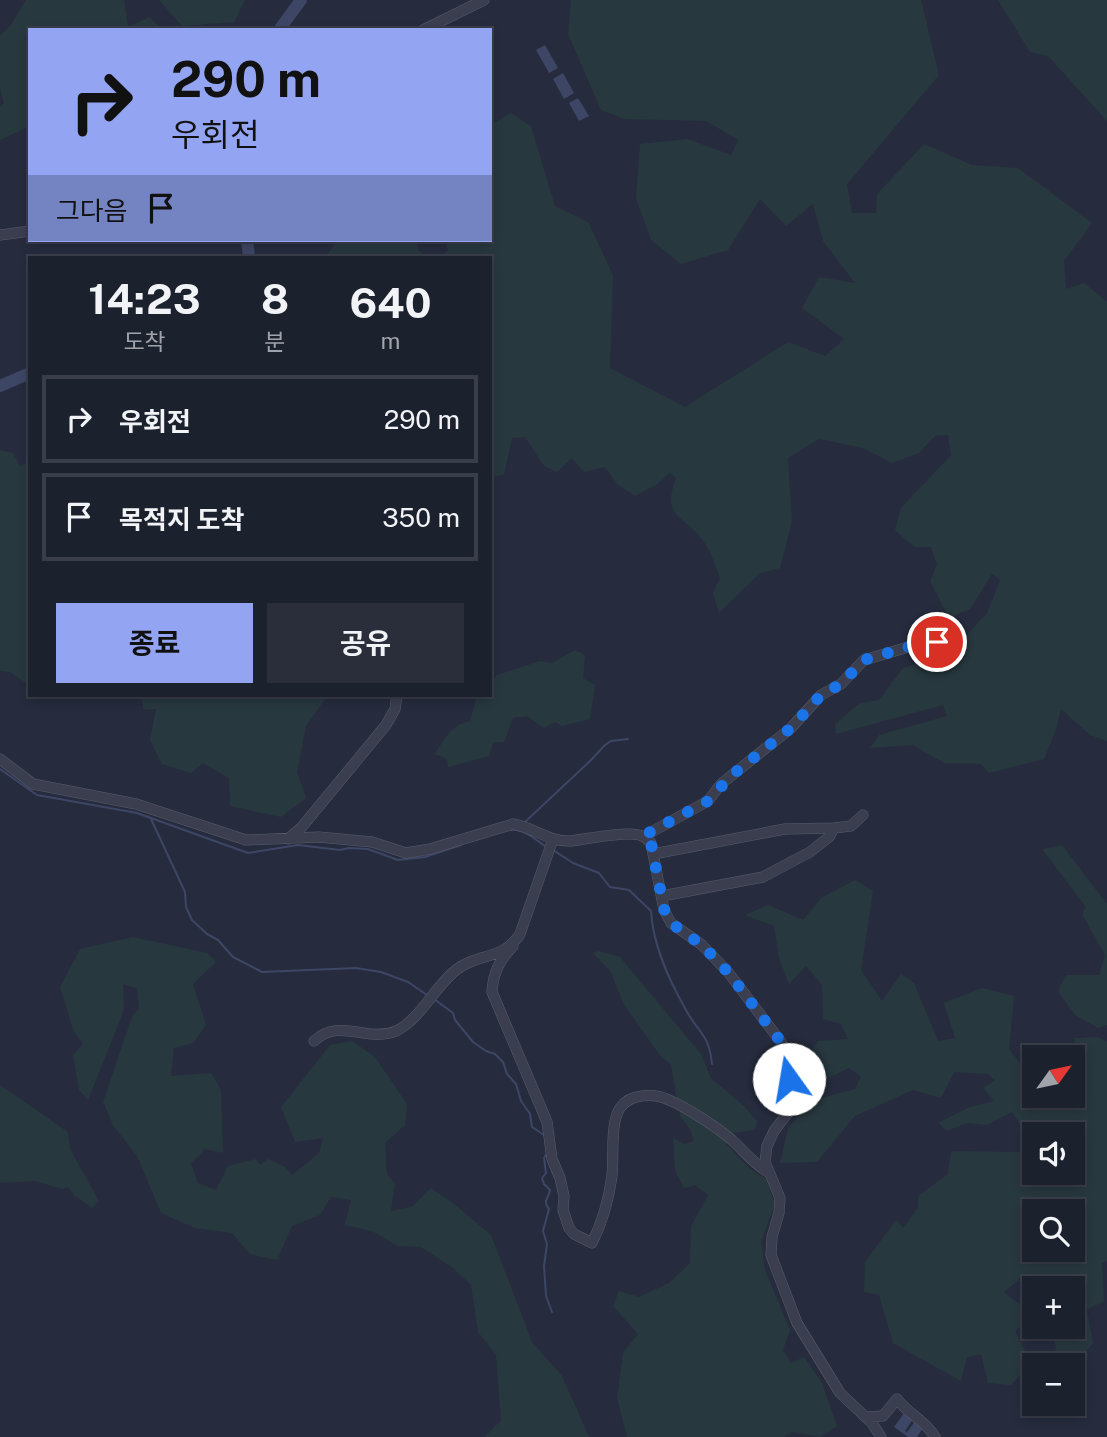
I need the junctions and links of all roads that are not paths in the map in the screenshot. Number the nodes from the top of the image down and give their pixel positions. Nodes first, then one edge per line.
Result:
1 (484, 0) edge
2 (427, 28) edge
3 (28, 231) edge
4 (0, 235) edge
5 (937, 642) dead end
6 (397, 697) edge
7 (0, 759) edge
8 (863, 815) dead end
9 (834, 828) junction
10 (643, 836) junction
11 (288, 839) junction
12 (553, 839) junction
13 (653, 854) junction
14 (662, 896) junction
15 (513, 946) junction
16 (314, 1041) dead end
17 (769, 1173) junction
18 (865, 1417) junction
19 (881, 1437) edge
20 (936, 1437) edge

1 - 2 street
3 - 4 street
5 - 10 street
6 - 11 street
7 - 11 street
8 - 9 street
9 - 13 street
9 - 14 street
10 - 12 street
10 - 13 street
11 - 12 street
12 - 15 street
13 - 14 street
14 - 17 street
15 - 16 street
15 - 17 street
17 - 18 street
18 - 19 street
18 - 20 street

